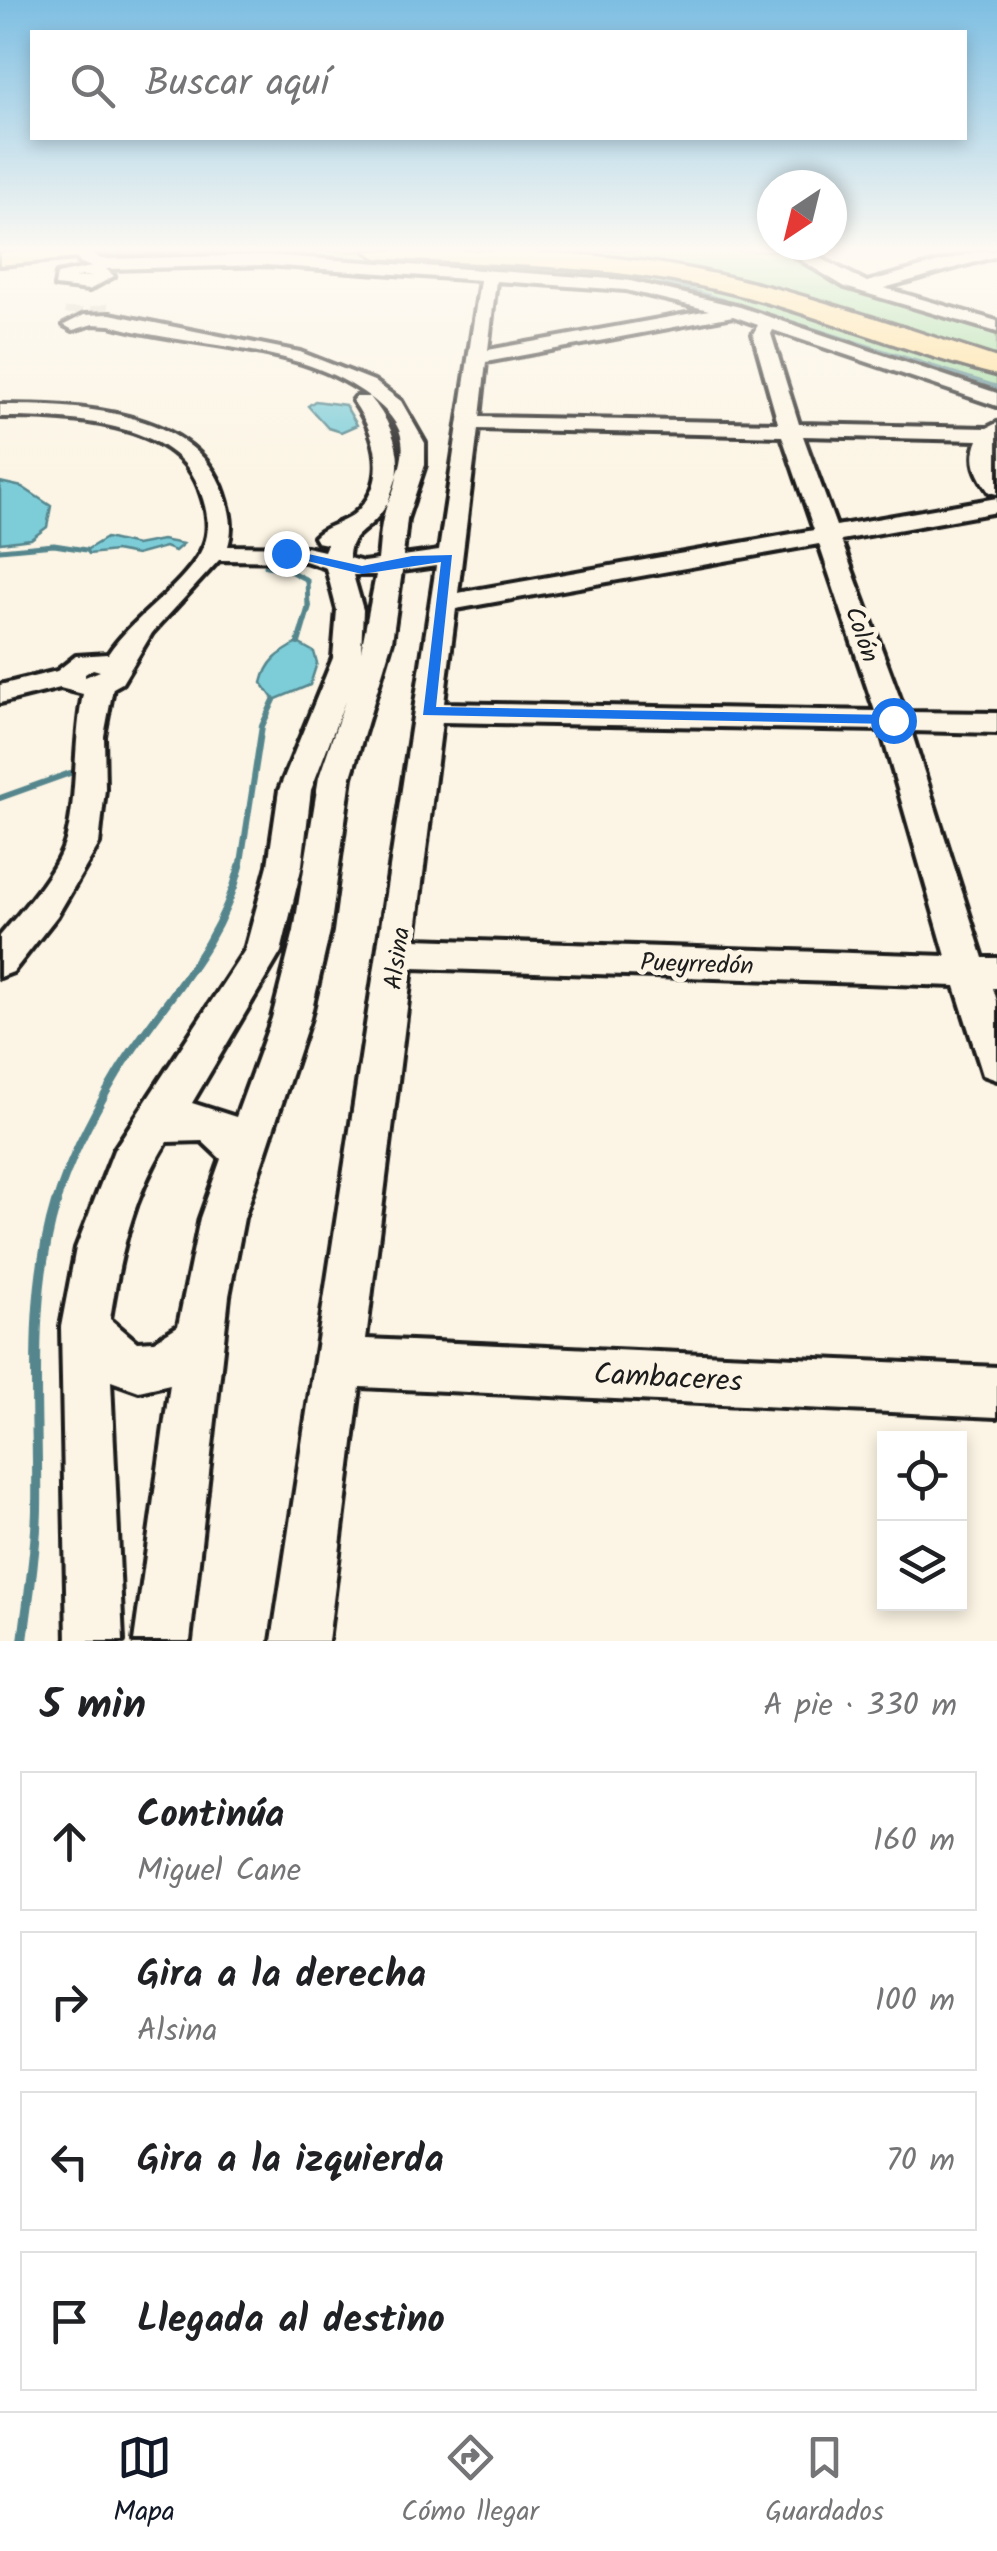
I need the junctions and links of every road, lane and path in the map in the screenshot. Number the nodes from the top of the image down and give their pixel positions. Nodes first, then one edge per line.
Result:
1 (74, 328) edge
2 (143, 328) edge
3 (481, 328) edge
4 (643, 328) edge
5 (765, 328) edge
6 (784, 328) edge
7 (876, 328) edge
8 (910, 328) edge
9 (150, 334) junction
10 (997, 355) edge
11 (476, 358) junction
12 (997, 367) edge
13 (997, 400) edge
14 (0, 410) edge
15 (466, 423) junction
16 (792, 432) junction
17 (994, 432) edge
18 (997, 486) edge
19 (997, 505) edge
20 (345, 532) junction
21 (829, 534) junction
22 (394, 536) junction
23 (216, 545) junction
24 (450, 549) junction
25 (337, 564) junction
26 (390, 565) junction
27 (442, 604) junction
28 (94, 672) junction
29 (0, 694) edge
30 (428, 712) junction
31 (893, 720) junction
32 (997, 723) edge
33 (397, 953) junction
34 (0, 962) edge
35 (983, 972) edge
36 (997, 1063) edge
37 (153, 1125) junction
38 (242, 1154) junction
39 (85, 1327) junction
40 (200, 1340) junction
41 (339, 1362) junction
42 (997, 1392) edge
43 (95, 1641) edge
44 (162, 1641) edge
45 (300, 1641) edge

1 - 9 street
2 - 9 street
3 - 11 street, Alsina
4 - 11 street
5 - 16 street, Colón
6 - 13 street
7 - 12 highway
8 - 10 highway
9 - 20 street
9 - 22 street
11 - 15 street, Alsina
14 - 23 street
15 - 16 street
15 - 24 street, Alsina
16 - 17 street
16 - 21 street, Colón
17 - 18 street
19 - 21 street
20 - 22 street
20 - 23 street
20 - 25 street
21 - 27 street
21 - 31 street, Colón
22 - 24 street
22 - 26 street
23 - 25 street
23 - 28 street
24 - 26 street
24 - 27 street, Alsina
25 - 26 street
25 - 37 street
26 - 38 street
27 - 30 street, Alsina
28 - 29 street
28 - 34 street
30 - 31 street
30 - 33 street, Alsina
31 - 32 street
31 - 35 street, Colón
33 - 35 street, Pueyrredón
33 - 41 street, Alsina
35 - 36 street, Colón
37 - 38 street
37 - 39 street
38 - 40 street
39 - 40 street
39 - 43 street
40 - 44 street
41 - 42 street, Cambaceres
41 - 45 street, Alsina

